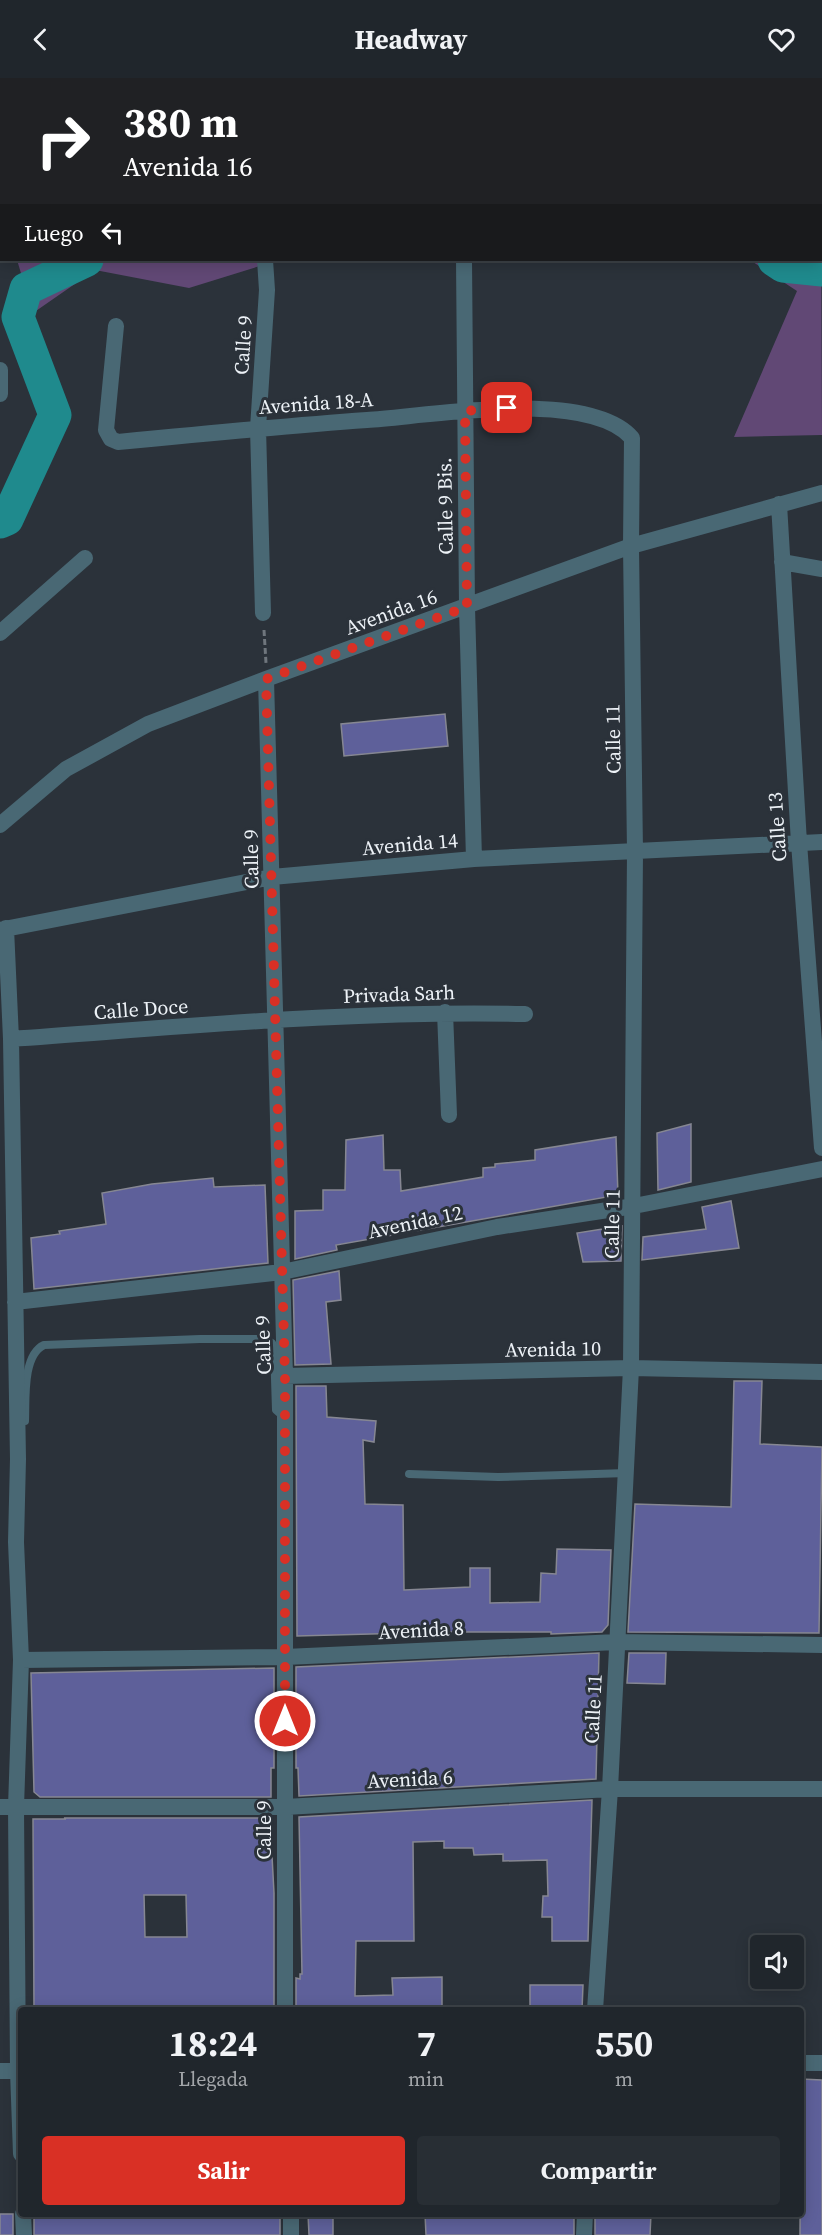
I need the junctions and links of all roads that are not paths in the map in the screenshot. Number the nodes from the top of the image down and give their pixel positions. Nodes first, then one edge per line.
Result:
1 (266, 261) edge
2 (464, 261) edge
3 (116, 326) dead end
4 (0, 370) edge
5 (0, 394) edge
6 (465, 411) junction
7 (258, 428) junction
8 (632, 438) joint
9 (822, 494) edge
10 (779, 504) junction
11 (631, 546) junction
12 (85, 558) dead end
13 (782, 562) junction
14 (822, 569) edge
15 (467, 607) junction
16 (263, 613) road end
17 (0, 633) edge
18 (266, 679) junction
19 (0, 825) edge
20 (822, 842) edge
21 (799, 843) junction
22 (635, 852) junction
23 (474, 859) junction
24 (272, 877) junction
25 (3, 929) edge
26 (445, 1012) junction
27 (525, 1014) dead end
28 (274, 1020) junction
29 (11, 1039) junction
30 (449, 1115) dead end
31 (822, 1148) edge
32 (822, 1169) edge
33 (634, 1206) junction
34 (282, 1272) junction
35 (15, 1302) junction
36 (631, 1368) junction
37 (822, 1372) edge
38 (285, 1376) junction
39 (285, 1417) junction
40 (18, 1459) junction
41 (627, 1473) junction
42 (409, 1474) dead end
43 (8, 1542) edge
44 (617, 1642) junction
45 (822, 1645) edge
46 (285, 1657) junction
47 (21, 1660) junction
48 (610, 1789) junction
49 (822, 1789) edge
50 (8, 1807) edge
51 (285, 1807) junction
52 (285, 2007) edge
53 (595, 2007) edge
54 (18, 2047) edge
55 (804, 2063) edge
56 (822, 2063) edge
57 (0, 2071) edge
58 (18, 2071) edge
59 (23, 2217) edge
60 (291, 2217) edge
61 (585, 2217) edge
62 (24, 2235) edge
63 (291, 2235) edge
64 (584, 2235) edge

1 - 7 street, Calle 9
2 - 6 street, Calle 9 Bis.
3 - 7 street, Avenida 18-A
4 - 5 street
6 - 7 street, Avenida 18-A
6 - 8 street, Avenida 18-A
6 - 15 street, Calle 9 Bis.
7 - 16 street, Calle 9
8 - 11 street, Calle 11
9 - 10 street, Avenida 16
10 - 11 street, Avenida 16
10 - 13 street, Calle 13
11 - 15 street, Avenida 16
11 - 22 street, Calle 11
12 - 17 street
13 - 14 street
13 - 21 street, Calle 13
15 - 18 street, Avenida 16
15 - 23 street, Calle 9 Bis.
18 - 19 street, Avenida 16
18 - 24 street, Calle 9
20 - 21 street, Avenida 14
21 - 22 street, Avenida 14
21 - 31 street, Calle 13
22 - 23 street, Avenida 14
22 - 33 street, Calle 11
23 - 24 street, Avenida 14
24 - 25 street, Avenida 14
24 - 28 street, Calle 9
25 - 29 street
26 - 27 street, Privada Sarh
26 - 28 street, Privada Sarh
26 - 30 street
28 - 29 street, Calle Doce
28 - 34 street, Calle 9
29 - 35 street
32 - 33 street, Avenida 12
33 - 34 street, Avenida 12
33 - 36 street, Calle 11
34 - 35 street, Avenida 12
34 - 38 street, Calle 9
35 - 40 street
36 - 37 street, Avenida 10
36 - 38 street, Avenida 10
36 - 41 street, Calle 11
38 - 39 street, Calle 9
39 - 40 lane
39 - 46 street, Calle 9
40 - 43 street
41 - 42 lane
41 - 44 street, Calle 11
43 - 47 street
44 - 45 street, Avenida 8
44 - 46 street, Avenida 8
44 - 48 street, Calle 11
46 - 47 street, Avenida 8
46 - 51 street, Calle 9
47 - 50 street
48 - 49 street, Avenida 6
48 - 51 street, Avenida 6
48 - 53 street, Calle 11
50 - 51 street, Avenida 6
50 - 54 street
51 - 52 street, Calle 9
55 - 56 street
57 - 58 street
59 - 62 street
60 - 63 street
61 - 64 street

